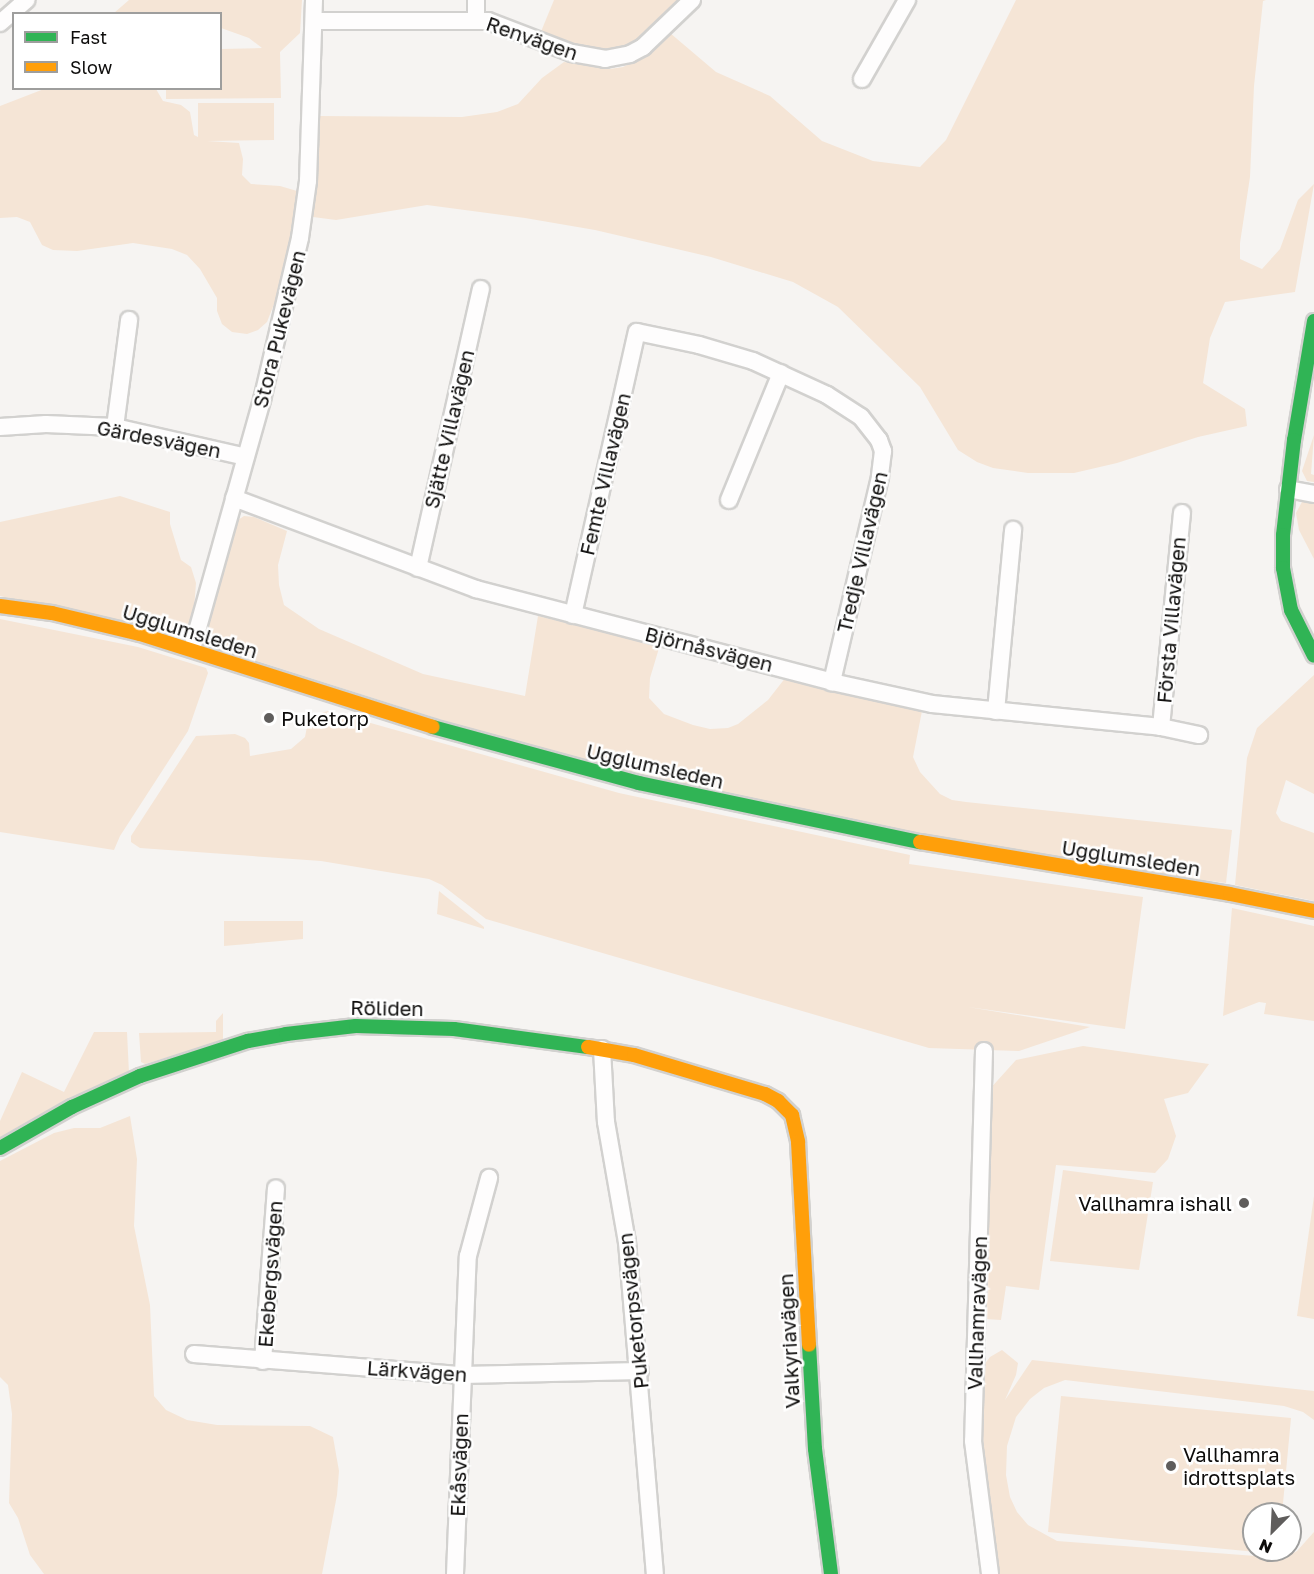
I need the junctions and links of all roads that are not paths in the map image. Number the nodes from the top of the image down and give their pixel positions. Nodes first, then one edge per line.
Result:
1 (26, 0) edge
2 (314, 0) edge
3 (476, 0) edge
4 (692, 0) edge
5 (907, 0) edge
6 (12, 12) edge
7 (12, 12) edge
8 (476, 20) junction
9 (315, 21) junction
10 (0, 23) edge
11 (862, 80) dead end
12 (481, 289) dead end
13 (129, 320) dead end
14 (1314, 321) edge
15 (637, 332) joint
16 (781, 373) junction
17 (0, 427) edge
18 (115, 428) junction
19 (246, 457) junction
20 (1288, 489) junction
21 (1314, 494) edge
22 (234, 498) junction
23 (729, 500) dead end
24 (1182, 513) dead end
25 (1013, 530) dead end
26 (417, 568) junction
27 (0, 606) edge
28 (573, 615) junction
29 (192, 649) junction
30 (1314, 656) edge
31 (832, 682) junction
32 (996, 711) junction
33 (1161, 727) junction
34 (1199, 735) dead end
35 (1314, 911) edge
36 (602, 1049) junction
37 (984, 1051) dead end
38 (786, 1107) joint
39 (0, 1148) edge
40 (489, 1178) dead end
41 (276, 1188) dead end
42 (194, 1354) dead end
43 (263, 1361) junction
44 (640, 1371) junction
45 (462, 1375) junction
46 (455, 1574) edge
47 (655, 1574) edge
48 (831, 1574) edge
49 (990, 1574) edge

1 - 6 street
2 - 9 street, Stora Pukevägen
3 - 8 street
4 - 8 street, Renvägen
5 - 11 street
7 - 10 street
8 - 9 street, Renvägen
9 - 19 street, Stora Pukevägen
12 - 26 street, Sjätte Villavägen
13 - 18 street
14 - 20 street
15 - 16 street, Tredje Villavägen
15 - 28 street, Femte Villavägen
16 - 23 street
16 - 31 street, Tredje Villavägen
17 - 18 street, Gärdesvägen
18 - 19 street, Gärdesvägen
19 - 22 street, Stora Pukevägen
20 - 21 street
20 - 30 street
22 - 26 street, Björnåsvägen
22 - 29 street, Stora Pukevägen
24 - 33 street, Första Villavägen
25 - 32 street
26 - 28 street, Björnåsvägen
27 - 29 street, Ugglumsleden
28 - 31 street, Björnåsvägen
29 - 35 street, Ugglumsleden
31 - 32 street, Björnåsvägen
32 - 33 street, Björnåsvägen
33 - 34 street, Björnåsvägen
36 - 38 street, Röliden
36 - 39 street, Röliden
36 - 44 street, Puketorpsvägen
37 - 49 street, Vallhamravägen
38 - 48 street, Valkyriavägen
40 - 45 street, Ekåsvägen
41 - 43 street, Ekebergsvägen
42 - 43 street, Lärkvägen
43 - 45 street, Lärkvägen
44 - 45 street, Lärkvägen
44 - 47 street, Puketorpsvägen
45 - 46 street, Ekåsvägen

